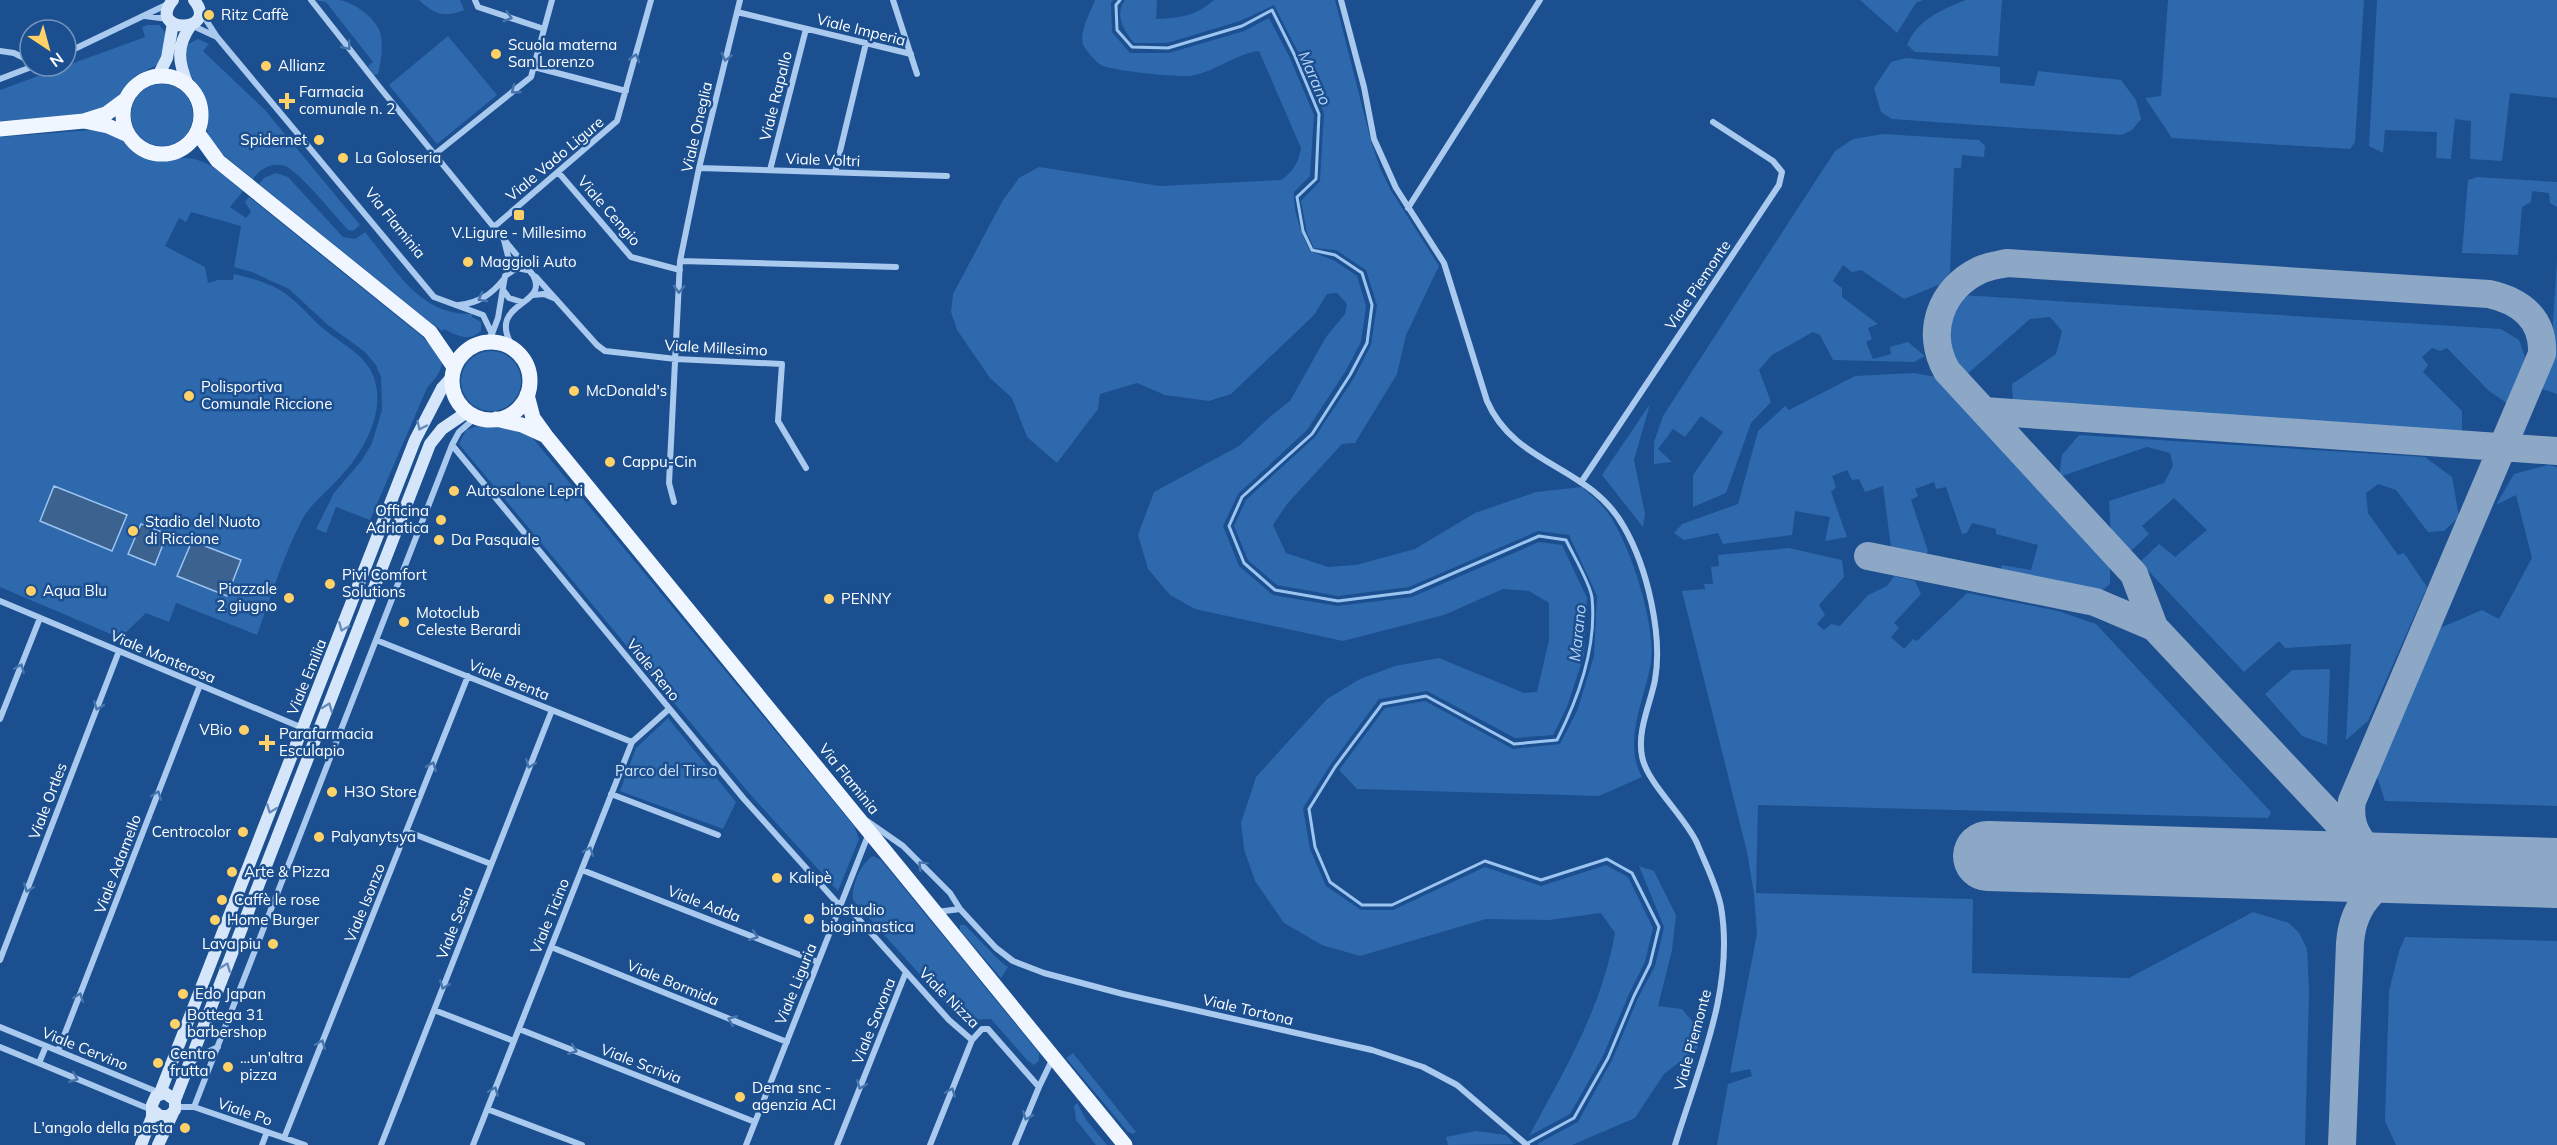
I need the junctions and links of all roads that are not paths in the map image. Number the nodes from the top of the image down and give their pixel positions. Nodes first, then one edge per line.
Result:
1 (311, 0) edge
2 (475, 0) edge
3 (552, 0) edge
4 (651, 0) edge
5 (740, 0) edge
6 (893, 0) edge
7 (1341, 0) edge
8 (1540, 0) edge
9 (172, 1) edge
10 (196, 4) edge
11 (737, 12) junction
12 (145, 16) junction
13 (171, 21) junction
14 (191, 25) junction
15 (544, 29) junction
16 (806, 29) junction
17 (217, 37) junction
18 (866, 44) junction
19 (78, 47) edge
20 (0, 51) edge
21 (910, 54) junction
22 (18, 55) edge
23 (534, 67) junction
24 (18, 73) edge
25 (917, 74) dead end
26 (158, 76) junction
27 (0, 80) edge
28 (188, 85) junction
29 (626, 91) junction
30 (125, 100) junction
31 (84, 121) junction
32 (1713, 122) dead end
33 (0, 129) edge
34 (197, 132) junction
35 (128, 135) junction
36 (181, 149) junction
37 (435, 154) junction
38 (218, 161) junction
39 (699, 168) junction
40 (770, 170) junction
41 (558, 172) junction
42 (836, 172) junction
43 (947, 176) dead end
44 (1408, 208) junction
45 (495, 226) junction
46 (503, 237) junction
47 (680, 261) junction
48 (896, 267) dead end
49 (680, 270) junction
50 (530, 272) junction
51 (508, 273) junction
52 (503, 279) junction
53 (503, 290) junction
54 (533, 296) junction
55 (559, 301) junction
56 (523, 302) junction
57 (455, 305) junction
58 (430, 332) junction
59 (484, 340) junction
60 (514, 349) junction
61 (676, 359) junction
62 (453, 372) junction
63 (527, 395) junction
64 (472, 415) junction
65 (496, 419) junction
66 (546, 436) junction
67 (453, 445) junction
68 (806, 468) dead end
69 (1582, 482) junction
70 (674, 502) dead end
71 (0, 601) edge
72 (40, 618) junction
73 (376, 640) junction
74 (119, 651) junction
75 (468, 676) junction
76 (200, 685) junction
77 (669, 709) junction
78 (552, 710) junction
79 (0, 718) edge
80 (303, 728) junction
81 (317, 734) junction
82 (632, 742) junction
83 (611, 794) junction
84 (850, 808) junction
85 (406, 831) junction
86 (869, 832) junction
87 (718, 835) dead end
88 (491, 864) junction
89 (582, 870) junction
90 (840, 906) junction
91 (960, 909) junction
92 (934, 912) junction
93 (551, 947) junction
94 (0, 960) edge
95 (818, 962) junction
96 (906, 972) junction
97 (434, 1010) junction
98 (0, 1028) edge
99 (519, 1029) junction
100 (972, 1040) junction
101 (514, 1041) junction
102 (787, 1042) junction
103 (46, 1046) junction
104 (218, 1047) junction
105 (1, 1049) edge
106 (58, 1051) junction
107 (1054, 1057) junction
108 (190, 1061) junction
109 (39, 1063) junction
110 (1039, 1087) junction
111 (160, 1093) junction
112 (174, 1106) junction
113 (194, 1107) junction
114 (487, 1109) junction
115 (153, 1110) junction
116 (755, 1122) junction
117 (267, 1132) junction
118 (284, 1138) junction
119 (141, 1145) edge
120 (158, 1145) edge
121 (262, 1145) edge
122 (305, 1145) edge
123 (381, 1145) edge
124 (473, 1145) edge
125 (582, 1145) edge
126 (746, 1145) edge
127 (837, 1145) edge
128 (930, 1145) edge
129 (1016, 1145) edge
130 (1125, 1145) edge
131 (1527, 1145) edge
132 (1675, 1145) edge

1 -> 37 street, Viale Millesimo
2 -> 15 street
3 - 15 street
29 -> 4 street, Viale Vado Ligure
5 - 11 street, Viale Oneglia
6 - 21 street
7 - 44 street, Viale Piemonte
8 - 44 street
9 - 12 street
9 - 13 street
10 - 14 street
10 - 17 street
11 - 16 street, Viale Imperia
11 -> 39 street, Viale Oneglia
12 - 13 street
12 - 19 street
13 - 14 street
13 - 26 street
14 - 17 street, Via Flaminia
14 - 28 street
15 - 23 street
16 - 18 street, Viale Imperia
16 - 40 street, Viale Rapallo
17 - 57 street, Via Flaminia
18 - 21 street, Viale Imperia
18 - 42 street
20 - 22 street
21 - 25 street
23 - 29 street
23 -> 37 street
24 - 27 street
26 - 28 main road
26 - 30 main road
28 - 34 main road
29 - 41 street, Viale Vado Ligure
30 - 31 main road
30 - 35 main road
31 - 33 main road
31 - 35 main road
32 - 69 street, Viale Piemonte
34 - 36 main road
34 - 38 main road
35 - 36 main road
36 - 38 main road
37 - 45 street, Viale Millesimo
38 - 58 main road
39 - 40 street, Viale Voltri
39 - 47 street, Viale Oneglia
40 - 42 street, Viale Voltri
41 - 45 street, Viale Vado Ligure
41 - 49 street, Viale Cengio
42 - 43 street, Viale Voltri
44 - 69 street, Viale Piemonte
45 - 46 street, Viale Millesimo
46 - 50 street, Viale Millesimo
46 - 51 street, Viale Millesimo
47 - 48 street
47 - 49 street, Viale Oneglia
49 -> 61 street, Viale Oneglia
50 - 51 street
50 - 54 street
50 - 55 street, Viale Millesimo
51 - 52 street
52 - 53 street
52 -> 57 street
53 - 56 street
53 - 59 street
54 - 55 street
54 - 56 street
55 - 61 street, Viale Millesimo
56 - 60 street
57 - 59 street, Via Flaminia
58 - 59 main road
58 - 62 main road
59 - 60 main road
59 - 62 main road
60 - 63 main road
61 - 68 street, Viale Millesimo
61 - 70 street, Viale Oneglia
62 - 64 main road
62 -> 80 street, Viale Emilia
63 - 65 main road
63 - 66 main road, Via Flaminia
64 - 65 main road
64 - 67 street
81 -> 64 street, Viale Emilia
65 - 66 main road, Via Flaminia
66 - 84 main road, Via Flaminia
67 - 73 street
67 - 77 street, Viale Reno
69 - 132 street, Viale Piemonte
71 - 72 street, Viale Monterosa
72 - 74 street, Viale Monterosa
79 -> 72 street
73 - 75 street, Viale Brenta
73 - 104 street
74 - 76 street, Viale Monterosa
74 -> 94 street, Viale Ortles
75 - 78 street, Viale Brenta
85 -> 75 street, Viale Isonzo
76 - 80 street, Viale Monterosa
106 -> 76 street, Viale Adamello
77 - 82 street, Viale Ticino
77 - 90 street, Viale Reno
78 - 82 street, Viale Brenta
78 -> 88 street, Viale Sesia
80 - 81 street, Viale Monterosa
80 -> 111 street, Viale Emilia
108 -> 81 street, Viale Emilia
82 - 83 street, Viale Ticino
83 - 87 street
89 -> 83 street, Viale Ticino
84 - 86 main road, Via Flaminia
91 -> 84 street, Viale Tortona
85 - 88 street
118 -> 85 street, Viale Isonzo
86 - 90 street, Viale Liguria
86 - 92 main road, Via Flaminia
88 -> 97 street, Viale Sesia
89 - 93 street, Viale Ticino
89 -> 95 street, Viale Adda
90 - 95 street, Viale Liguria
90 - 96 street, Viale Nizza
91 - 92 street
91 - 131 street, Viale Tortona
92 - 107 main road, Via Flaminia
93 - 99 street, Viale Ticino
102 -> 93 street, Viale Bormida
95 - 102 street, Viale Liguria
96 - 100 street, Viale Nizza
96 -> 127 street, Viale Savona
97 - 101 street
97 - 123 street, Viale Sesia
98 - 103 street, Viale Cervino
99 - 101 street, Viale Ticino
99 -> 116 street, Viale Scrivia
100 - 110 street, Viale Nizza
128 -> 100 street
114 -> 101 street, Viale Ticino
102 - 116 street, Viale Liguria
103 - 106 street, Viale Cervino
103 - 109 street
104 - 108 street
104 - 113 street
105 - 109 street, Viale Cervino
106 - 111 street, Viale Cervino
107 - 110 street
107 - 130 main road, Via Flaminia
108 - 112 street, Viale Emilia
109 -> 115 street, Viale Cervino
110 -> 129 street
111 - 112 street
111 - 115 street
112 - 113 street, Viale Po
112 - 115 street
112 - 120 street, Viale Emilia
113 - 117 street, Viale Po
114 - 124 street, Viale Ticino
114 - 125 street
115 - 119 street
116 - 126 street, Viale Liguria
117 - 118 street, Viale Po
117 - 121 street
118 - 122 street, Viale Po

